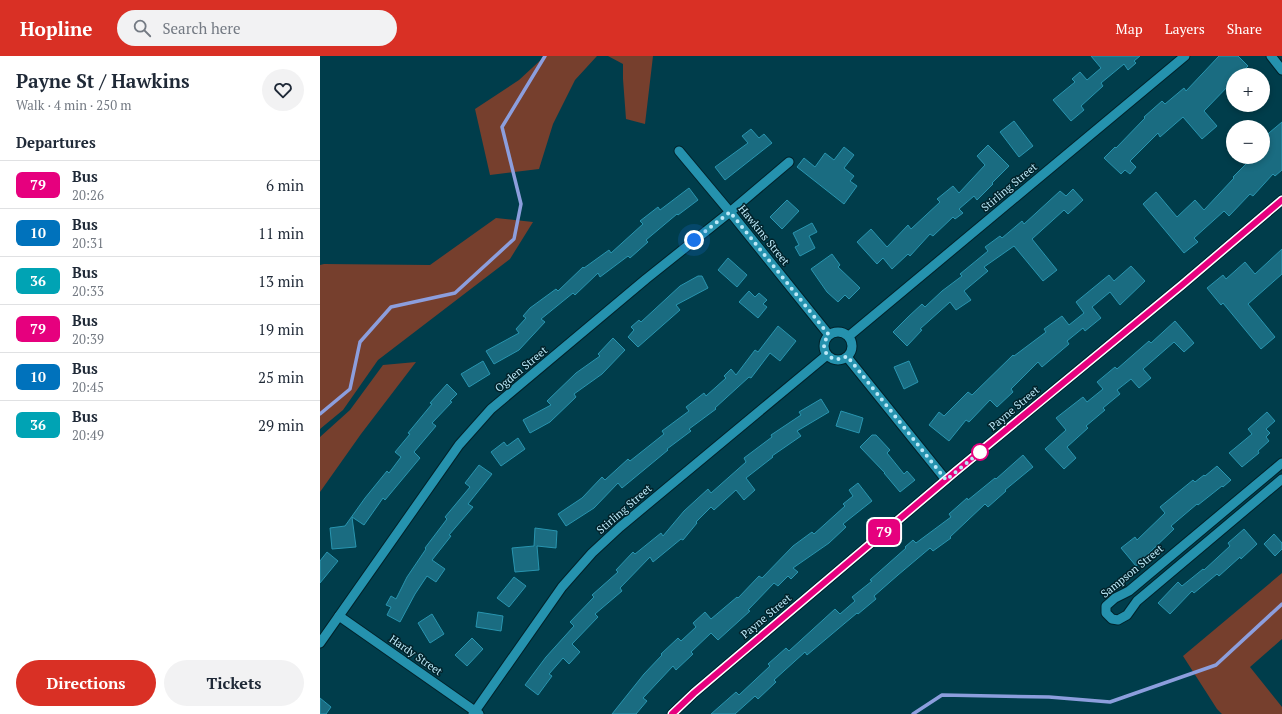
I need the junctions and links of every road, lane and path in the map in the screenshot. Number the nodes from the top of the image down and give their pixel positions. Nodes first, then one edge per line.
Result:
1 (1185, 56) edge
2 (1271, 56) edge
3 (1282, 70) edge
4 (679, 151) dead end
5 (789, 162) dead end
6 (1282, 200) edge
7 (730, 212) junction
8 (829, 335) junction
9 (849, 336) junction
10 (827, 355) junction
11 (847, 356) junction
12 (1282, 463) edge
13 (1282, 479) edge
14 (946, 480) junction
15 (339, 616) junction
16 (320, 643) edge
17 (476, 713) edge
18 (672, 714) edge

1 - 9 street, Stirling Street
2 - 3 street
4 - 7 street, Hawkins Street
5 - 7 street, Ogden Street
6 - 14 street, Payne Street
7 - 8 street, Hawkins Street
7 - 15 street, Ogden Street
8 - 9 street
8 - 10 street
9 - 11 street
10 - 11 street
10 - 17 street, Stirling Street
11 - 14 street
12 - 13 street, Sampson Street
14 - 18 street, Payne Street
15 - 16 street, Ogden Street
15 - 17 street, Hardy Street

